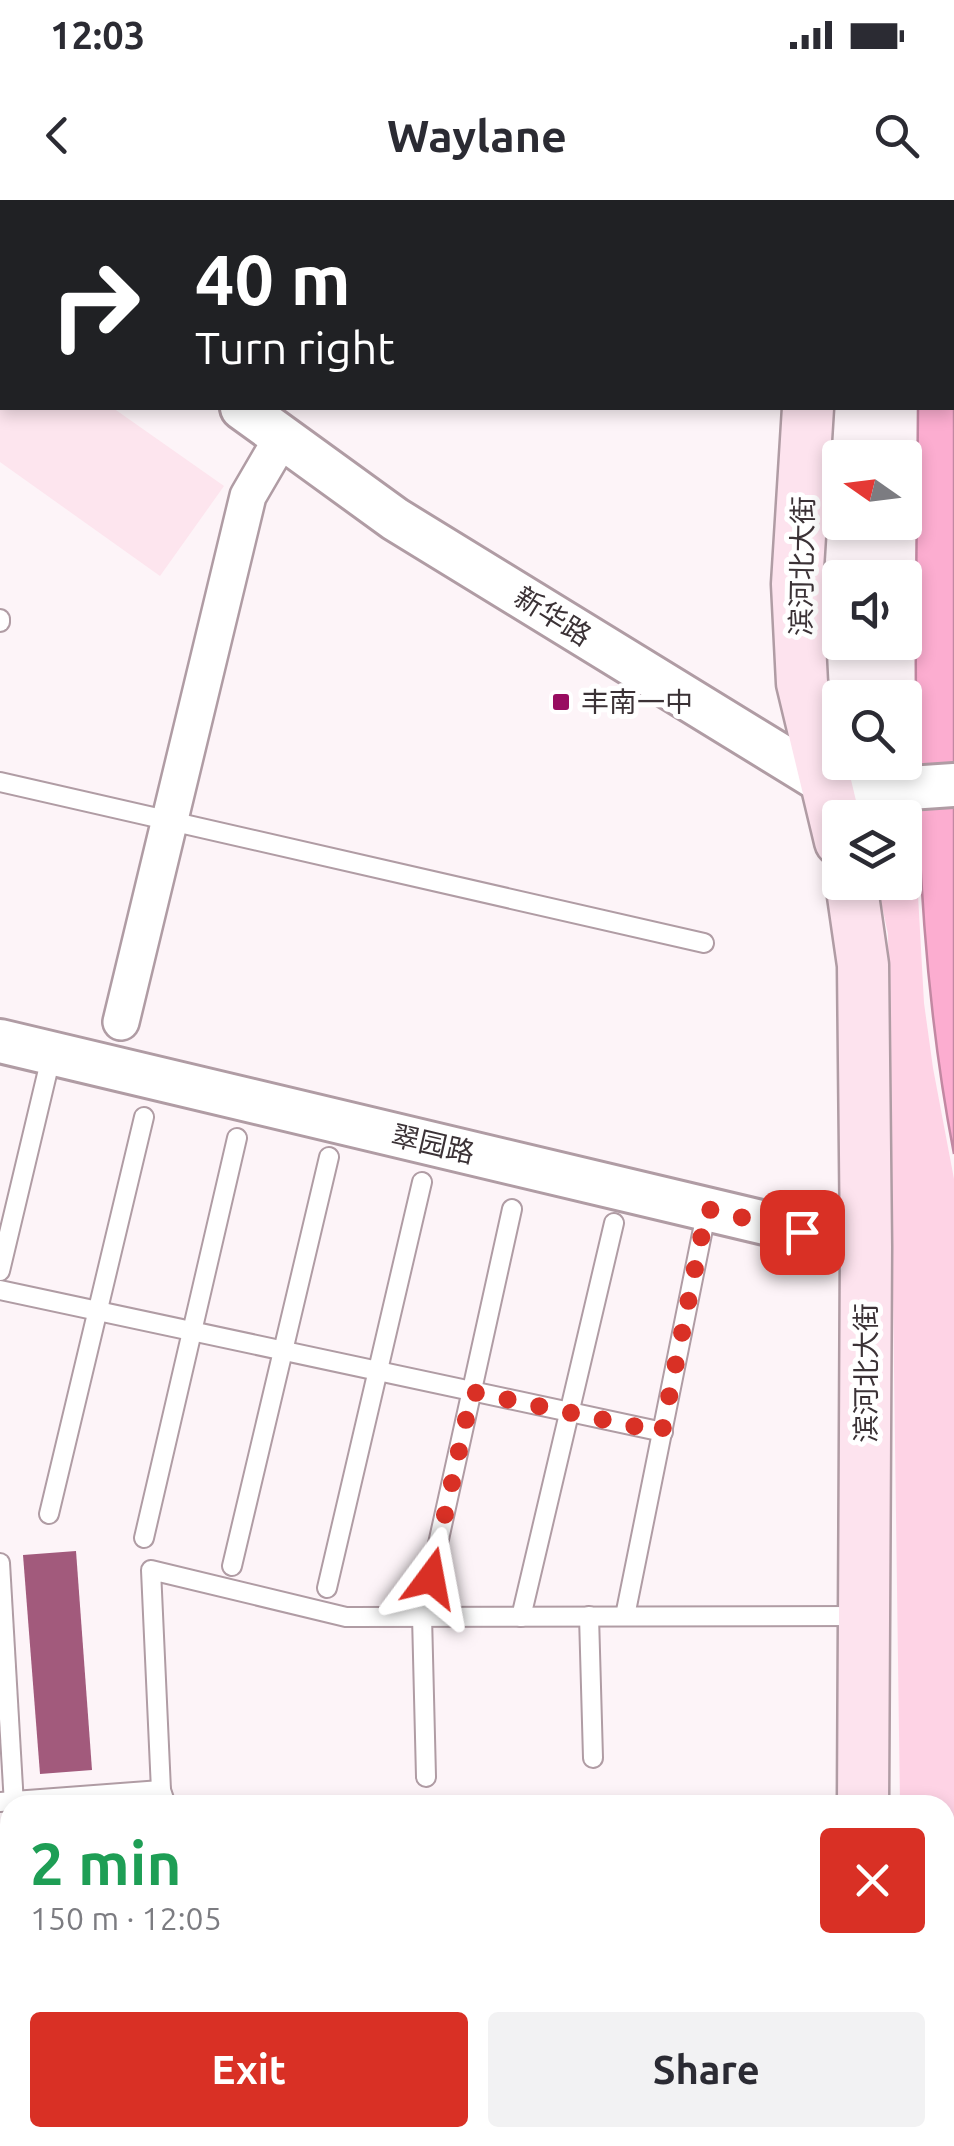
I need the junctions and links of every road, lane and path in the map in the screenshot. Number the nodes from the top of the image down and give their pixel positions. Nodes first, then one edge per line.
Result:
1 (245, 410) edge
2 (808, 410) edge
3 (283, 436) junction
4 (0, 782) edge
5 (825, 783) junction
6 (954, 785) edge
7 (829, 800) edge
8 (170, 821) junction
9 (854, 900) edge
10 (704, 943) dead end
11 (121, 1022) dead end
12 (0, 1041) edge
13 (52, 1053) junction
14 (144, 1117) dead end
15 (237, 1138) dead end
16 (330, 1157) dead end
17 (422, 1182) dead end
18 (512, 1209) dead end
19 (707, 1209) junction
20 (614, 1224) dead end
21 (866, 1246) junction
22 (0, 1271) edge
23 (0, 1290) edge
24 (97, 1311) junction
25 (192, 1331) junction
26 (283, 1351) junction
27 (379, 1371) junction
28 (472, 1392) junction
29 (569, 1412) junction
30 (662, 1432) junction
31 (49, 1514) dead end
32 (144, 1538) dead end
33 (0, 1563) edge
34 (232, 1566) dead end
35 (327, 1588) dead end
36 (422, 1616) junction
37 (521, 1616) junction
38 (590, 1616) junction
39 (625, 1616) junction
40 (866, 1616) junction
41 (593, 1758) dead end
42 (426, 1777) dead end
43 (9, 1795) edge
44 (163, 1795) edge
45 (864, 1795) edge

1 - 3 street, 新华路
2 - 5 main road, 滨河北大街
3 - 5 street, 新华路
3 - 8 street
4 - 8 lane
5 - 6 street, 新华路
5 - 7 main road, 滨河北大街
8 - 10 lane
8 - 11 street
9 - 21 main road, 滨河北大街
12 - 13 street, 翠园路
13 - 19 street, 翠园路
13 - 22 lane
14 - 24 lane
15 - 25 lane
16 - 26 lane
17 - 27 lane
18 - 28 lane
19 - 21 street, 翠园路
19 - 30 lane
20 - 29 lane
21 - 40 main road, 滨河北大街
23 - 24 lane
24 - 25 lane
24 - 31 lane
25 - 26 lane
25 - 32 lane
26 - 27 lane
26 - 34 lane
27 - 28 lane
27 - 35 lane
28 - 29 lane
28 - 36 lane
29 - 30 lane
29 - 37 lane
30 - 39 lane
33 - 43 lane
36 - 37 lane
36 - 42 lane
36 - 44 lane
37 - 38 lane
38 - 39 lane
38 - 41 lane
39 - 40 lane
40 - 45 main road, 滨河北大街

